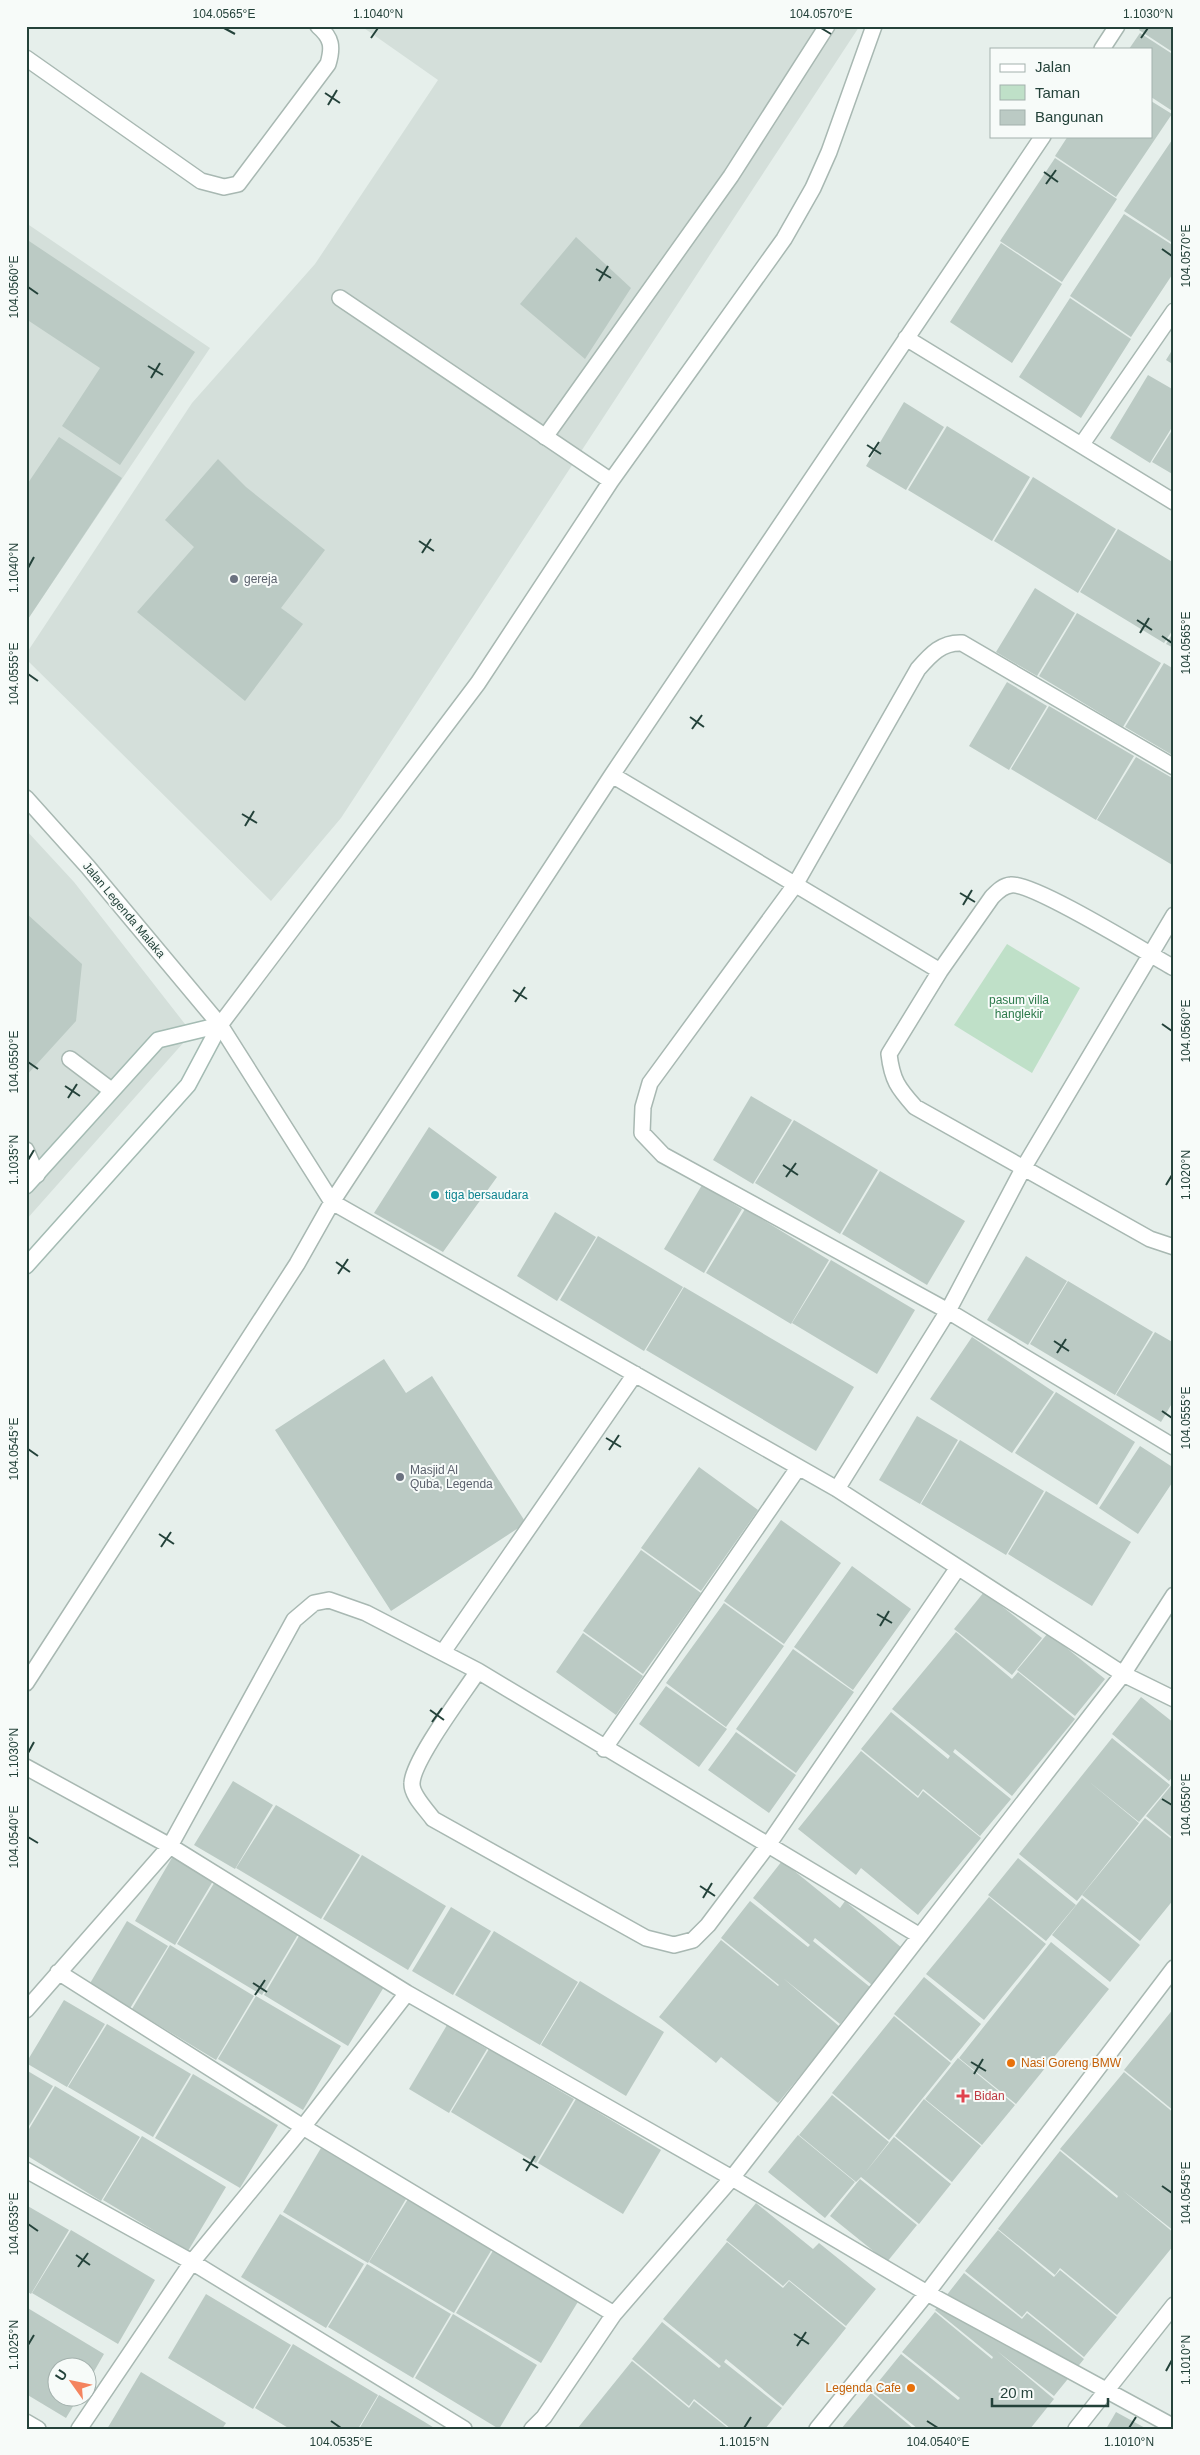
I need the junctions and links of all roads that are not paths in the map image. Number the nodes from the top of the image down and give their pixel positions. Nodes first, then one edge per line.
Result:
1 (318, 26) edge
2 (826, 26) edge
3 (1117, 26) edge
4 (872, 27) edge
5 (1103, 48) edge
6 (26, 58) edge
7 (1042, 138) edge
8 (340, 298) dead end
9 (1174, 311) edge
10 (906, 338) junction
11 (545, 438) junction
12 (1082, 444) junction
13 (611, 481) junction
14 (1174, 502) edge
15 (1174, 767) edge
16 (612, 775) junction
17 (26, 798) edge
18 (795, 885) junction
19 (1174, 915) edge
20 (1150, 955) junction
21 (1174, 968) edge
22 (940, 971) junction
23 (220, 1025) junction
24 (70, 1059) dead end
25 (111, 1090) junction
26 (26, 1150) edge
27 (1024, 1167) junction
28 (37, 1175) junction
29 (26, 1186) edge
30 (332, 1202) junction
31 (1174, 1247) edge
32 (26, 1266) edge
33 (948, 1311) junction
34 (634, 1374) junction
35 (1174, 1447) edge
36 (798, 1468) junction
37 (837, 1489) junction
38 (958, 1569) junction
39 (1174, 1595) edge
40 (443, 1652) junction
41 (478, 1671) junction
42 (1122, 1674) junction
43 (26, 1683) edge
44 (1174, 1698) edge
45 (604, 1749) junction
46 (26, 1767) edge
47 (170, 1846) junction
48 (768, 1846) junction
49 (920, 1936) junction
50 (1174, 1968) edge
51 (58, 1972) junction
52 (407, 1993) junction
53 (26, 2010) edge
54 (303, 2127) junction
55 (26, 2170) edge
56 (732, 2178) junction
57 (192, 2262) junction
58 (927, 2293) junction
59 (1174, 2304) edge
60 (614, 2314) junction
61 (1168, 2322) edge
62 (1106, 2390) junction
63 (26, 2422) edge
64 (1174, 2427) edge
65 (38, 2429) edge
66 (79, 2429) edge
67 (464, 2429) edge
68 (532, 2429) edge
69 (818, 2429) edge
70 (1076, 2429) edge

1 - 6 street
2 - 11 street
3 - 5 street
4 - 13 street
7 - 10 street
8 - 11 street
9 - 12 street
10 - 12 street
10 - 16 street
11 - 13 street
12 - 14 street
13 - 23 street
15 - 18 street
16 - 18 street
16 - 30 street
17 - 23 street, Jalan Legenda Malaka
18 - 22 street
18 - 33 street
19 - 20 street
20 - 21 street
20 - 22 street
20 - 27 street
22 - 27 street
23 - 25 street
23 - 30 street, Jalan Legenda Malaka
23 - 32 street
24 - 25 street
25 - 28 street
26 - 28 street
27 - 31 street
27 - 33 street
28 - 29 street
30 - 34 street
30 - 43 street
33 - 35 street
33 - 37 street
34 - 36 street
34 - 40 street
36 - 37 street
36 - 45 street
37 - 38 street
38 - 42 street
38 - 48 street
39 - 42 street
40 - 41 street
40 - 47 street
41 - 45 street
41 - 48 street
42 - 44 street
42 - 49 street
45 - 48 street
46 - 47 street
47 - 51 street
47 - 52 street
48 - 49 street
49 - 56 street
50 - 58 street
51 - 53 street
51 - 54 street
52 - 54 street
52 - 56 street
54 - 57 street
54 - 60 street
55 - 57 street
56 - 58 street
56 - 60 street
57 - 66 street
57 - 67 street
58 - 62 street
58 - 69 street
59 - 61 street
60 - 68 street
61 - 62 street
62 - 64 street
62 - 70 street
63 - 65 street

